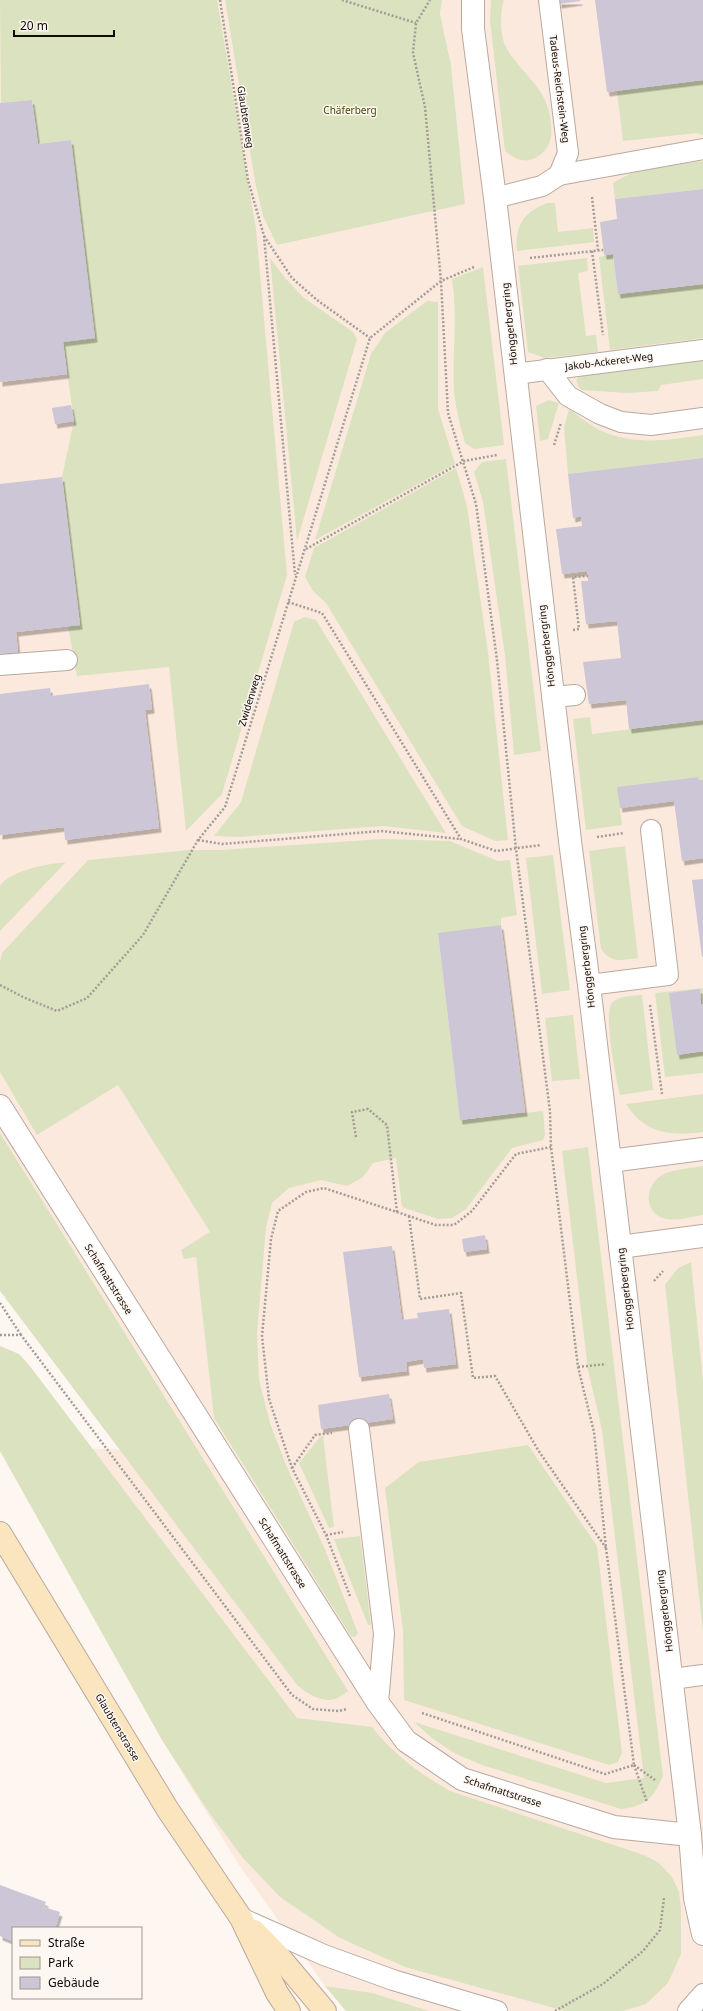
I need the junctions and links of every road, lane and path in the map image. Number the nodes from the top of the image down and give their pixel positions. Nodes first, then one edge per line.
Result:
1 (220, 0) edge
2 (342, 0) edge
3 (430, 0) edge
4 (473, 0) edge
5 (549, 0) edge
6 (416, 23) junction
7 (703, 149) edge
8 (589, 171) junction
9 (559, 175) junction
10 (495, 198) junction
11 (264, 236) junction
12 (598, 250) junction
13 (603, 250) dead end
14 (592, 251) junction
15 (522, 259) dead end
16 (475, 267) dead end
17 (441, 281) junction
18 (370, 338) junction
19 (703, 350) edge
20 (607, 361) junction
21 (547, 369) junction
22 (515, 374) junction
23 (703, 418) edge
24 (464, 461) junction
25 (306, 549) junction
26 (588, 576) dead end
27 (295, 578) junction
28 (288, 602) junction
29 (578, 616) dead end
30 (67, 660) dead end
31 (0, 665) edge
32 (575, 695) dead end
33 (552, 697) junction
34 (651, 830) dead end
35 (461, 839) junction
36 (198, 840) junction
37 (496, 851) dead end
38 (646, 978) junction
39 (0, 985) edge
40 (589, 985) junction
41 (662, 1094) dead end
42 (0, 1106) edge
43 (356, 1137) dead end
44 (551, 1147) junction
45 (703, 1149) edge
46 (610, 1161) junction
47 (397, 1212) junction
48 (409, 1216) junction
49 (703, 1236) edge
50 (620, 1247) junction
51 (0, 1303) edge
52 (0, 1335) edge
53 (21, 1335) junction
54 (359, 1429) dead end
55 (315, 1435) dead end
56 (292, 1468) junction
57 (0, 1533) edge
58 (606, 1548) junction
59 (351, 1599) dead end
60 (703, 1675) edge
61 (672, 1679) junction
62 (378, 1703) junction
63 (634, 1765) junction
64 (658, 1831) junction
65 (690, 1835) junction
66 (665, 1894) dead end
67 (241, 1918) junction
68 (703, 1934) edge
69 (703, 1994) edge
70 (288, 2011) edge
71 (325, 2011) edge
72 (497, 2011) edge
73 (555, 2011) edge
74 (688, 2011) edge

1 - 11 path, Glaubtenweg
2 - 6 path
3 - 6 path
4 - 10 street, Hönggerbergring
5 - 9 lane, Tadeus-Reichstein-Weg
6 - 17 path
7 - 8 lane
8 - 9 lane
8 - 12 path
9 - 10 lane
10 - 22 street, Hönggerbergring
11 - 18 path
11 - 27 path
12 - 13 path
12 - 14 path
14 - 15 path
14 - 20 path
16 - 17 path
17 - 18 path
17 - 24 path
18 - 25 path, Zwidenweg
19 - 20 lane, Jakob-Ackeret-Weg
20 - 21 lane, Jakob-Ackeret-Weg
21 - 22 lane, Jakob-Ackeret-Weg
21 - 23 lane
22 - 33 street, Hönggerbergring
24 - 25 path
24 - 44 path
25 - 27 path, Zwidenweg
26 - 29 path
27 - 28 path, Zwidenweg
28 - 35 path
28 - 36 path, Zwidenweg
30 - 31 lane
32 - 33 lane
33 - 40 street, Hönggerbergring
34 - 38 lane
35 - 36 path
35 - 37 path
36 - 39 path, Zwidenweg
38 - 40 lane
38 - 41 path
40 - 46 street, Hönggerbergring
42 - 62 street, Schafmattstrasse
43 - 47 path
44 - 48 path
44 - 58 path
45 - 46 street
46 - 50 street, Hönggerbergring
47 - 48 path
47 - 56 path
48 - 58 path
49 - 50 street
50 - 61 street, Hönggerbergring
51 - 53 path
52 - 53 path
53 - 62 path
54 - 62 lane
55 - 56 path
56 - 59 path
57 - 67 street, Glaubtenstrasse
58 - 63 path
60 - 61 lane
61 - 65 street, Hönggerbergring
62 - 63 path
62 - 64 street, Schafmattstrasse
63 - 64 path
64 - 65 street, Schafmattstrasse
65 - 68 street, Hönggerbergring
66 - 73 path
67 - 70 street, Glaubtenstrasse
67 - 71 street, Glaubtenstrasse
67 - 72 lane
69 - 74 lane

